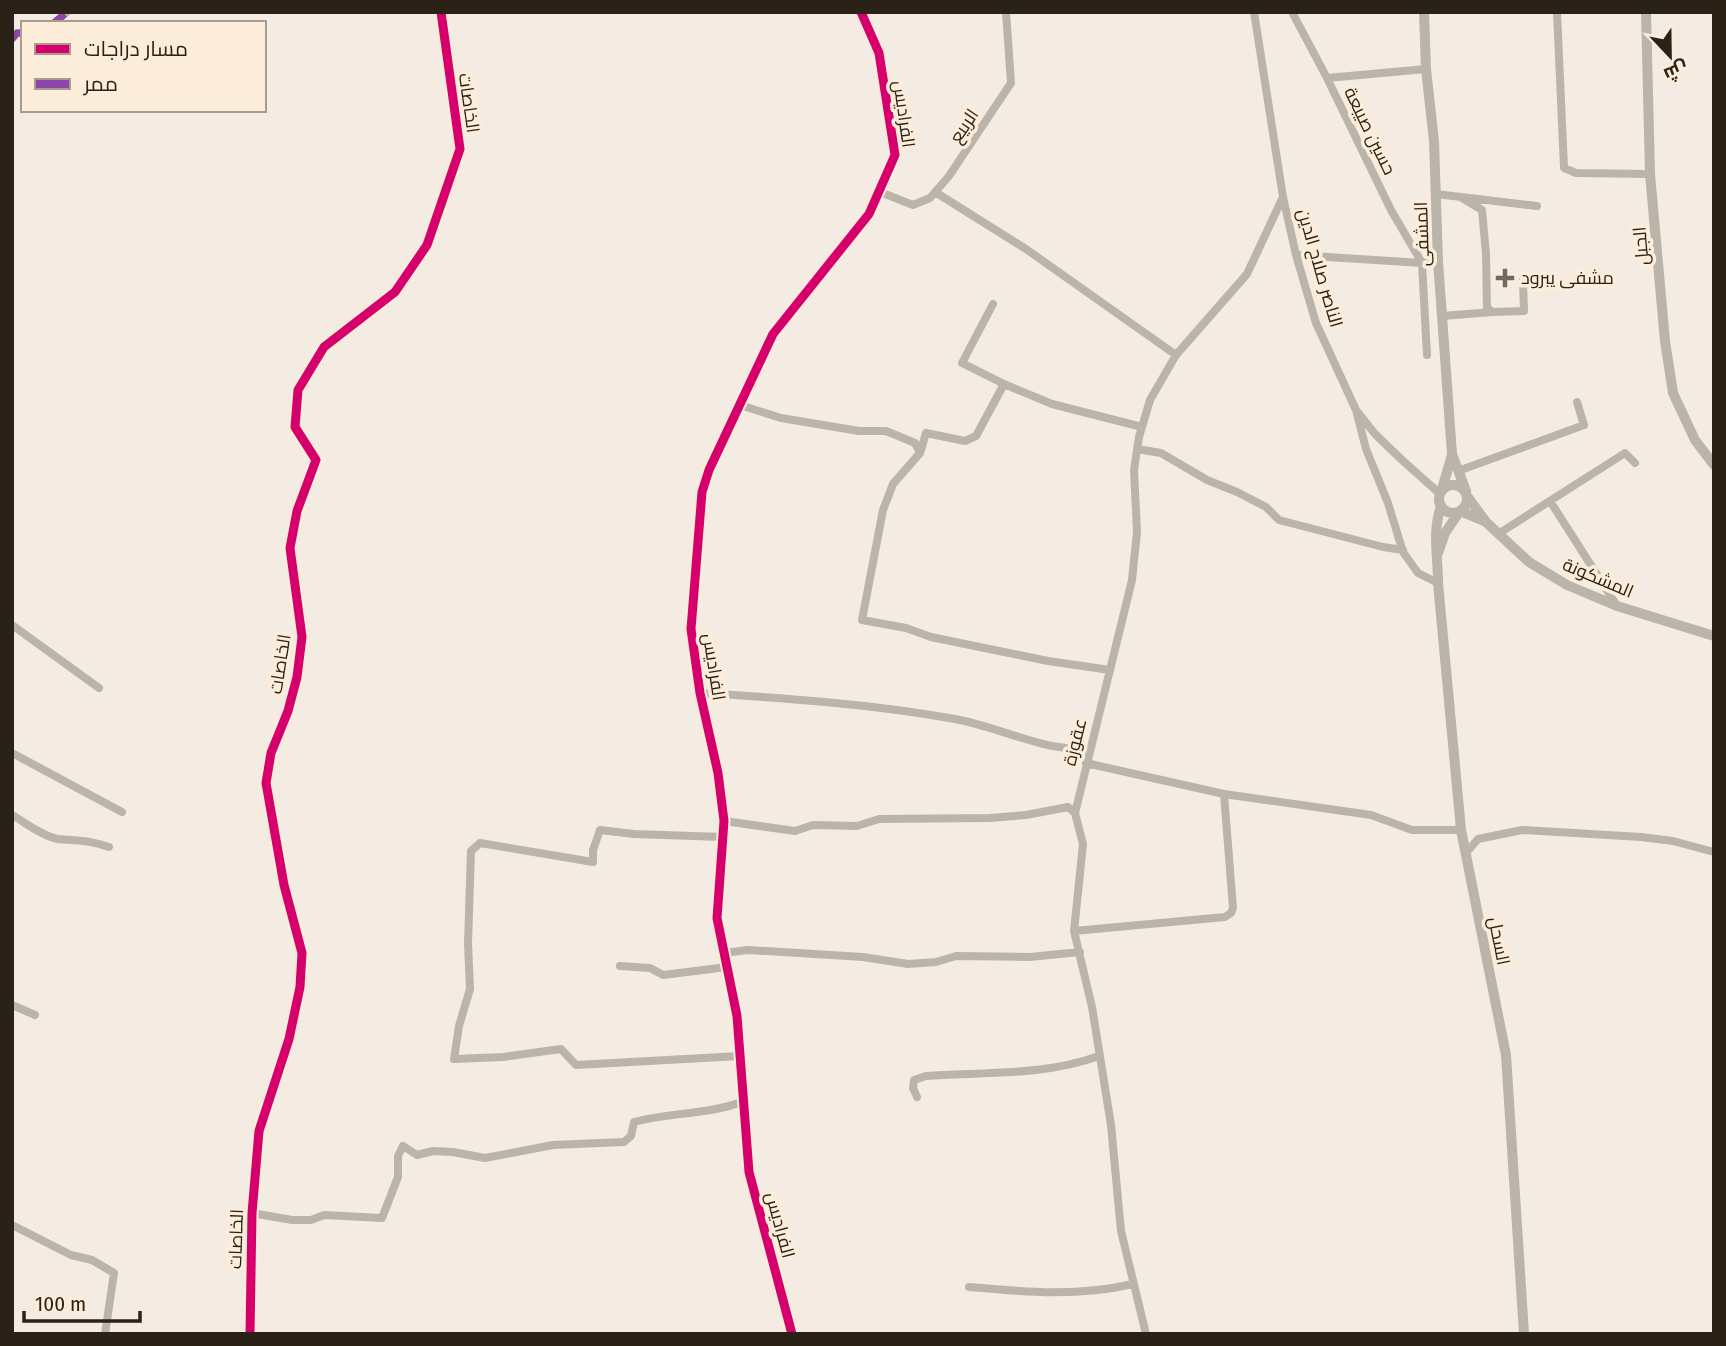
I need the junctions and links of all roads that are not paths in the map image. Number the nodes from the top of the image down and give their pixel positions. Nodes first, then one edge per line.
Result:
1 (440, 12) edge
2 (862, 12) edge
3 (1006, 12) edge
4 (1254, 12) edge
5 (1292, 12) edge
6 (1424, 12) edge
7 (1557, 12) edge
8 (1646, 12) edge
9 (1426, 69) junction
10 (1327, 78) junction
11 (1650, 174) junction
12 (880, 192) junction
13 (935, 192) junction
14 (1436, 194) junction
15 (1283, 197) junction
16 (1462, 198) junction
17 (1537, 206) dead end
18 (1296, 256) junction
19 (1438, 261) junction
20 (1422, 263) junction
21 (1523, 281) dead end
22 (993, 304) dead end
23 (1493, 312) junction
24 (1442, 316) junction
25 (1177, 355) junction
26 (1427, 355) dead end
27 (1004, 384) junction
28 (1577, 402) dead end
29 (740, 405) junction
30 (1356, 410) junction
31 (1142, 427) junction
32 (1137, 449) junction
33 (919, 453) junction
34 (1452, 454) junction
35 (1635, 463) dead end
36 (1714, 465) edge
37 (1458, 471) junction
38 (1441, 491) junction
39 (1466, 494) junction
40 (1550, 501) junction
41 (1441, 506) junction
42 (1460, 511) junction
43 (1486, 522) junction
44 (1499, 534) junction
45 (1403, 550) junction
46 (1438, 554) junction
47 (1438, 583) junction
48 (1617, 606) junction
49 (12, 625) edge
50 (1714, 636) edge
51 (1110, 670) junction
52 (99, 688) dead end
53 (700, 693) junction
54 (1089, 751) junction
55 (12, 752) edge
56 (1086, 763) junction
57 (1224, 794) junction
58 (122, 812) dead end
59 (1075, 813) junction
60 (12, 815) edge
61 (724, 821) junction
62 (1461, 830) junction
63 (723, 836) junction
64 (109, 847) dead end
65 (1714, 852) edge
66 (1466, 853) junction
67 (1074, 931) junction
68 (1080, 952) junction
69 (724, 953) junction
70 (620, 966) dead end
71 (727, 967) junction
72 (12, 1005) edge
73 (35, 1015) dead end
74 (740, 1056) junction
75 (1099, 1056) junction
76 (917, 1097) dead end
77 (744, 1101) junction
78 (252, 1213) junction
79 (12, 1225) edge
80 (1133, 1284) junction
81 (969, 1287) dead end
82 (105, 1334) edge
83 (250, 1334) edge
84 (792, 1334) edge
85 (1146, 1334) edge
86 (1524, 1334) edge

1 - 78 street, الخاصات
2 - 12 street, الفراديس
3 - 13 street, الربيع
4 - 15 street, الناصر صلاح الدين
5 - 10 street, حسين صيبعة
6 - 9 street, المشفى
7 - 11 street
8 - 11 street, الجبل
9 - 10 street
9 - 14 street, المشفى
10 - 20 street, حسين صيبعة
11 - 36 street, الجبل
12 - 13 street
12 - 29 street, الفراديس
13 - 25 street
14 - 16 street
14 - 19 street, المشفى
15 - 18 street, الناصر صلاح الدين
15 - 25 street, عقوزة
16 - 17 street
16 - 23 street
18 - 20 street
18 - 30 street, الناصر صلاح الدين
19 - 20 street
19 - 24 street, المشفى
20 - 26 street
21 - 23 street
22 - 27 street
23 - 24 street
24 - 34 street, المشفى
25 - 31 street, عقوزة
27 - 31 street
27 - 33 street
28 - 37 street
29 - 33 street
29 - 53 street, الفراديس
30 - 38 street, الناصر صلاح الدين
30 - 45 street
31 - 32 street, عقوزة
32 - 45 street
32 - 51 street, عقوزة
33 - 51 street
34 - 37 street
34 - 38 street
35 - 40 street
37 - 39 street
38 - 39 street
38 - 41 street
39 - 42 street
39 - 43 street
40 - 44 street
40 - 48 street
41 - 42 street
41 - 46 street, السحل
42 - 43 street
42 - 46 street
43 - 44 street, المشكونة
44 - 48 street, المشكونة
45 - 47 street
46 - 47 street, السحل
47 - 62 street, السحل
48 - 50 street, المشكونة
49 - 52 street
51 - 54 street, عقوزة
53 - 54 street
53 - 61 street, الفراديس
54 - 56 street, عقوزة
55 - 58 street
56 - 57 street
56 - 59 street, عقوزة
57 - 62 street
57 - 67 street
59 - 61 street
59 - 67 street, عقوزة
60 - 64 street
61 - 63 street, الفراديس
62 - 66 street, السحل
63 - 69 street, الفراديس
63 - 74 street
65 - 66 street
66 - 86 street, السحل
67 - 68 street, عقوزة
68 - 69 street
68 - 75 street, عقوزة
69 - 71 street, الفراديس
70 - 71 street
71 - 74 street, الفراديس
72 - 73 street
74 - 77 street, الفراديس
75 - 76 street
75 - 80 street, عقوزة
77 - 78 street
77 - 84 street, الفراديس
78 - 83 street, الخاصات
79 - 82 street
80 - 81 street
80 - 85 street, عقوزة

